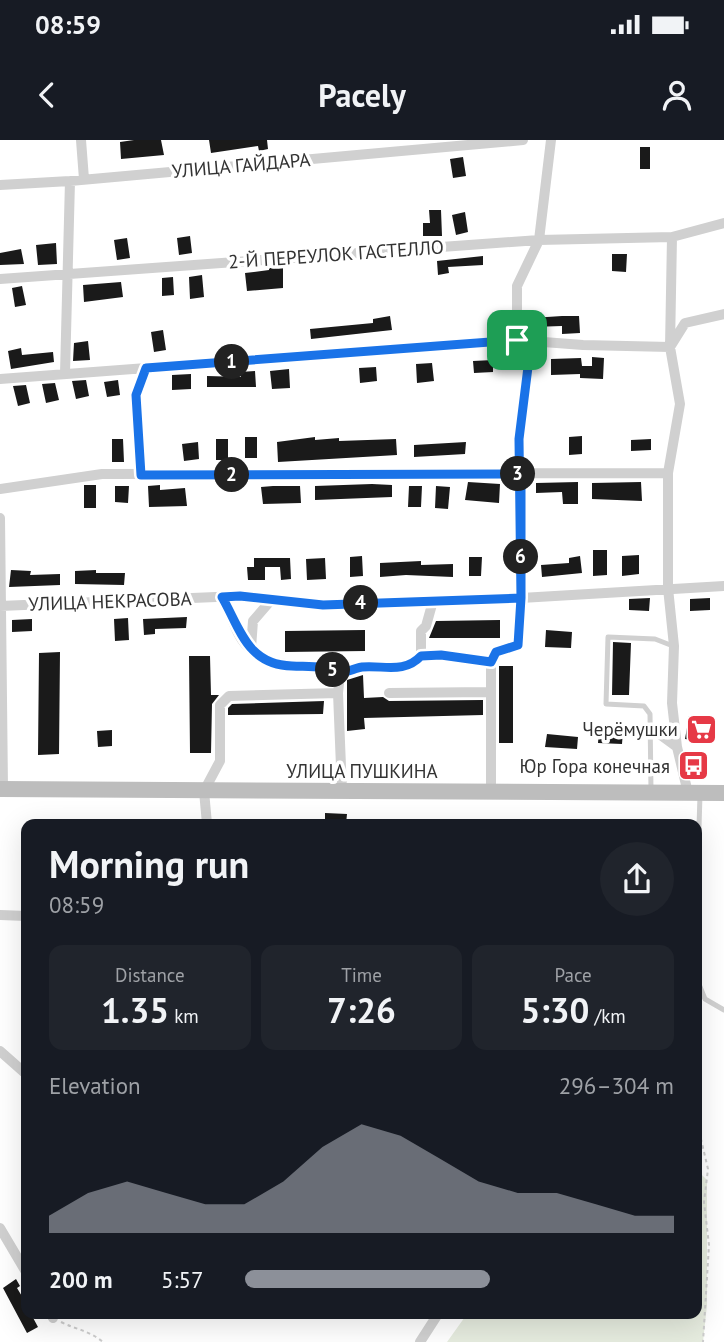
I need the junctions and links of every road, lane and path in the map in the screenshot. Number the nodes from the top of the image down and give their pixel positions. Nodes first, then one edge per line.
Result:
1 (81, 140) edge
2 (523, 140) edge
3 (551, 140) edge
4 (84, 179) junction
5 (70, 181) junction
6 (0, 185) edge
7 (724, 223) edge
8 (672, 237) junction
9 (539, 240) junction
10 (66, 274) junction
11 (0, 279) edge
12 (724, 314) edge
13 (517, 340) junction
14 (670, 347) junction
15 (146, 368) junction
16 (65, 373) junction
17 (0, 379) edge
18 (668, 473) junction
19 (521, 474) junction
20 (141, 475) junction
21 (0, 489) edge
22 (0, 518) edge
23 (724, 586) edge
24 (668, 587) junction
25 (222, 597) junction
26 (521, 598) junction
27 (272, 599) junction
28 (433, 601) junction
29 (1, 606) edge
30 (674, 646) junction
31 (251, 648) junction
32 (421, 656) junction
33 (491, 662) junction
34 (340, 674) junction
35 (489, 692) junction
36 (338, 693) junction
37 (388, 693) dead end
38 (651, 728) junction
39 (677, 747) junction
40 (2, 789) edge
41 (204, 791) junction
42 (342, 792) junction
43 (491, 792) junction
44 (651, 793) junction
45 (694, 793) junction
46 (724, 793) edge
47 (207, 819) edge
48 (694, 819) edge
49 (0, 915) edge
50 (21, 916) edge
51 (702, 992) edge
52 (724, 1010) edge
53 (0, 1051) edge
54 (21, 1070) edge
55 (702, 1142) edge
56 (1, 1230) edge
57 (21, 1264) edge
58 (57, 1319) edge
59 (435, 1319) edge
60 (103, 1342) edge
61 (420, 1342) edge
62 (703, 1342) edge

1 - 4 street
2 - 4 street, УЛИЦА ГАЙДАРА
3 - 9 street
4 - 5 street, УЛИЦА ГАЙДАРА
5 - 6 street, УЛИЦА ГАЙДАРА
5 - 10 street
7 - 8 street, 2-Й ПЕРЕУЛОК ГАСТЕЛЛО
8 - 9 street, 2-Й ПЕРЕУЛОК ГАСТЕЛЛО
8 - 14 street
9 - 10 street, 2-Й ПЕРЕУЛОК ГАСТЕЛЛО
9 - 13 street
10 - 11 street, 2-Й ПЕРЕУЛОК ГАСТЕЛЛО
10 - 16 street
12 - 14 street
13 - 14 street
13 - 15 street
13 - 19 street
14 - 18 street
15 - 16 street
15 - 20 street
16 - 17 street
18 - 19 street
18 - 24 street
19 - 20 street
19 - 26 street
20 - 21 street
22 - 29 street
23 - 24 street, УЛИЦА НЕКРАСОВА
24 - 26 street, УЛИЦА НЕКРАСОВА
24 - 30 street
25 - 27 street, УЛИЦА НЕКРАСОВА
25 - 29 street, УЛИЦА НЕКРАСОВА
25 - 31 street
26 - 28 street, УЛИЦА НЕКРАСОВА
26 - 33 street
27 - 28 street, УЛИЦА НЕКРАСОВА
27 - 31 street
28 - 32 street
29 - 40 street
30 - 38 lane
30 - 39 street
31 - 34 street
32 - 33 street
32 - 34 street
33 - 35 street
34 - 36 street
35 - 37 street
35 - 43 street
36 - 41 street
36 - 42 street
38 - 39 street
38 - 44 lane
39 - 45 street
40 - 41 main road, УЛИЦА ПУШКИНА
41 - 42 main road, УЛИЦА ПУШКИНА
41 - 47 street
42 - 43 main road, УЛИЦА ПУШКИНА
43 - 44 main road, УЛИЦА ПУШКИНА
44 - 45 main road, УЛИЦА ПУШКИНА
45 - 46 main road, УЛИЦА ПУШКИНА
45 - 48 lane
49 - 50 street
51 - 52 lane
53 - 54 street
55 - 62 path
56 - 57 street
58 - 60 path
59 - 61 street

